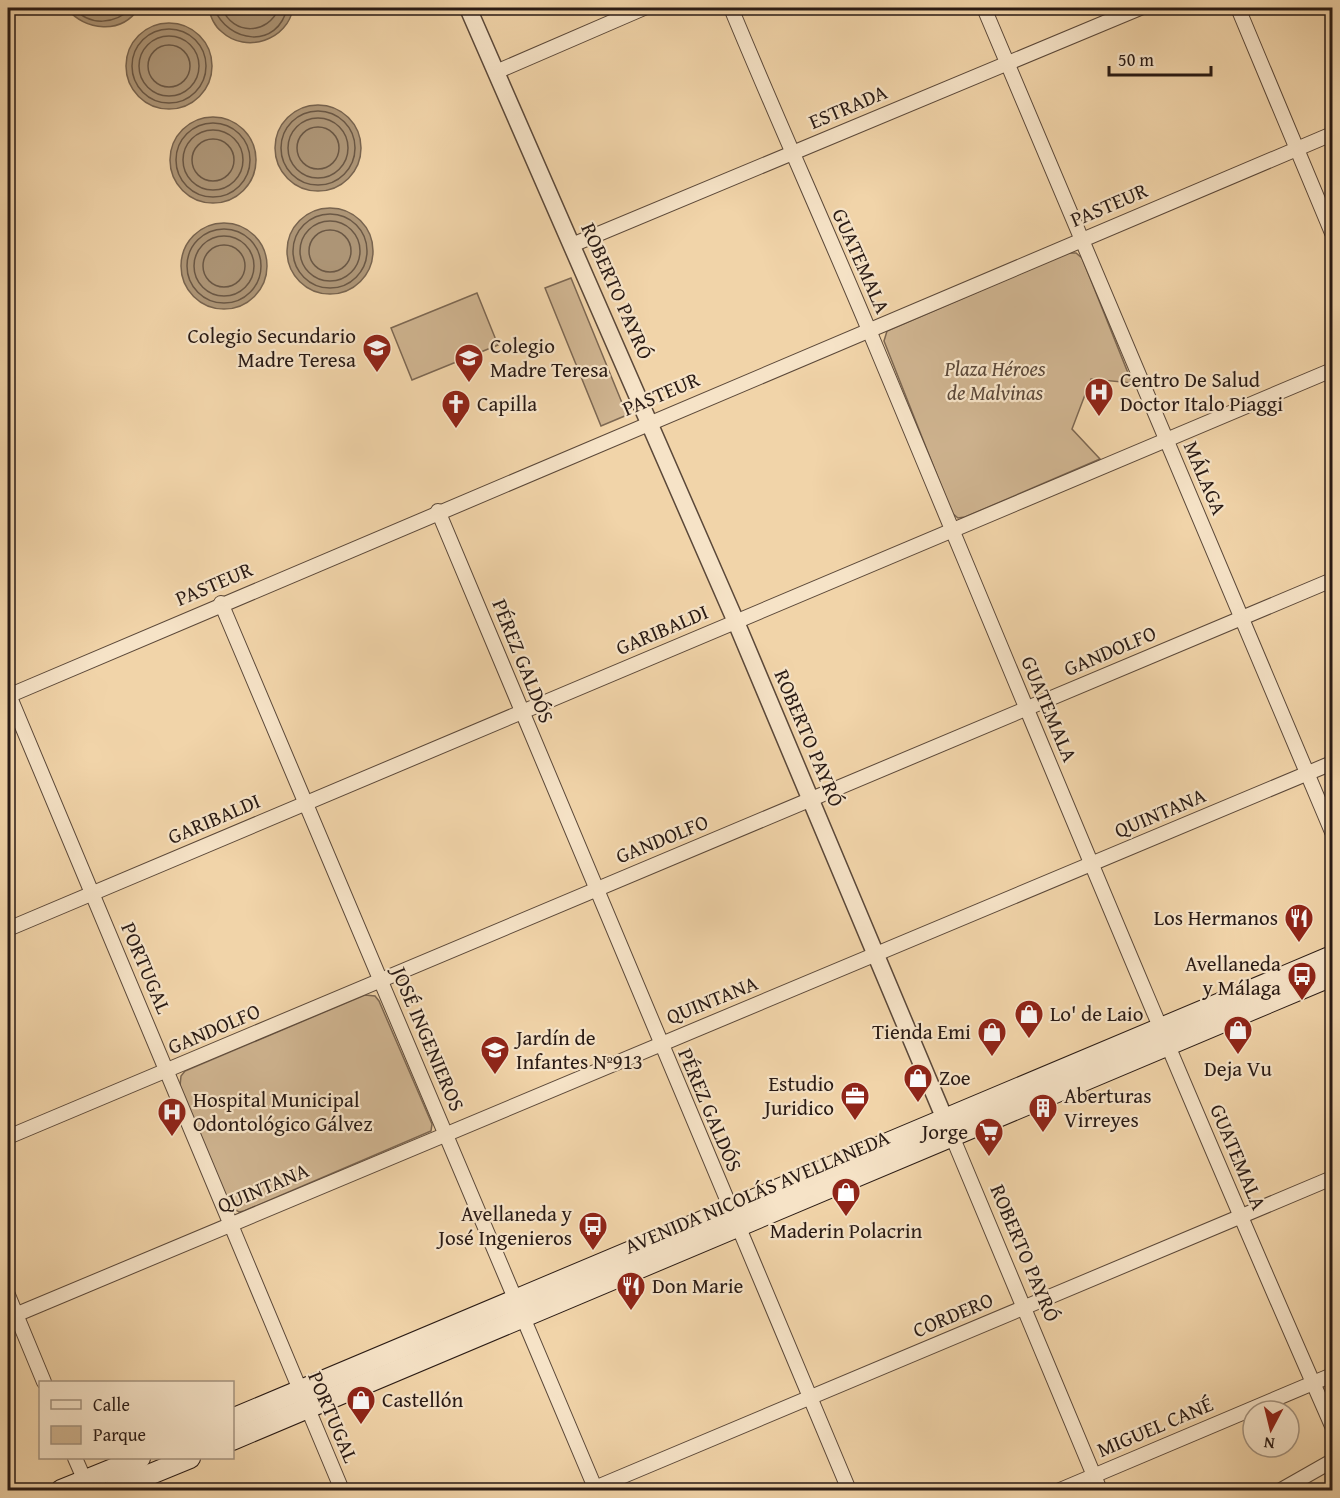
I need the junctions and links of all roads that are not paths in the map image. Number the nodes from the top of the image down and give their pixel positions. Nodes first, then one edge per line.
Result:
1 (468, 8) edge
2 (644, 8) edge
3 (731, 8) edge
4 (984, 8) edge
5 (1140, 8) edge
6 (1238, 8) edge
7 (1008, 63) junction
8 (496, 72) junction
9 (1332, 134) edge
10 (1297, 149) junction
11 (791, 153) junction
12 (1332, 233) edge
13 (1081, 240) junction
14 (572, 245) junction
15 (869, 330) junction
16 (1332, 370) edge
17 (650, 421) junction
18 (1166, 440) junction
19 (438, 511) junction
20 (951, 531) junction
21 (1332, 580) edge
22 (220, 603) junction
23 (1241, 618) junction
24 (736, 622) junction
25 (8, 695) edge
26 (1026, 710) junction
27 (521, 712) junction
28 (1332, 763) edge
29 (1308, 773) junction
30 (811, 800) junction
31 (305, 803) junction
32 (1332, 832) edge
33 (1092, 864) junction
34 (595, 889) junction
35 (92, 893) junction
36 (8, 928) edge
37 (877, 954) junction
38 (1332, 956) edge
39 (1332, 975) edge
40 (380, 980) junction
41 (1165, 1037) junction
42 (660, 1044) junction
43 (168, 1072) junction
44 (949, 1127) junction
45 (445, 1134) junction
46 (8, 1137) edge
47 (1332, 1178) edge
48 (1240, 1217) junction
49 (733, 1218) junction
50 (232, 1224) junction
51 (8, 1295) edge
52 (519, 1308) junction
53 (1024, 1308) junction
54 (11, 1316) edge
55 (1332, 1375) edge
56 (43, 1381) edge
57 (1313, 1383) junction
58 (810, 1398) junction
59 (303, 1399) junction
60 (234, 1418) edge
61 (1332, 1426) edge
62 (234, 1439) edge
63 (75, 1459) edge
64 (138, 1459) edge
65 (188, 1459) edge
66 (1332, 1461) edge
67 (1094, 1476) junction
68 (87, 1486) edge
69 (594, 1490) edge
70 (61, 1491) edge
71 (112, 1491) edge
72 (342, 1491) edge
73 (849, 1491) edge
74 (1060, 1491) edge
75 (1100, 1491) edge
76 (1281, 1491) edge

1 - 8 street, ROBERTO PAYRÓ
2 - 8 street
3 - 11 street, GUATEMALA
4 - 7 street, MÁLAGA
5 - 7 street, ESTRADA
6 - 10 street
7 - 11 street, ESTRADA
7 - 13 street, MÁLAGA
8 - 14 street, ROBERTO PAYRÓ
9 - 10 street, PASTEUR
10 - 12 street
10 - 13 street, PASTEUR
11 - 14 street, ESTRADA
11 - 15 street, GUATEMALA
13 - 15 street, PASTEUR
13 - 18 street, MÁLAGA
14 - 17 street, ROBERTO PAYRÓ
15 - 17 street, PASTEUR
15 - 20 street, GUATEMALA
16 - 18 street, GARIBALDI
17 - 19 street, PASTEUR
17 - 24 street, ROBERTO PAYRÓ
18 - 20 street, GARIBALDI
18 - 23 street, MÁLAGA
19 - 22 street, PASTEUR
19 - 27 street, PÉREZ GALDÓS
20 - 24 street, GARIBALDI
20 - 26 street, GUATEMALA
21 - 23 street, GANDOLFO
22 - 25 street, PASTEUR
22 - 31 street, JOSÉ INGENIEROS
23 - 26 street, GANDOLFO
23 - 29 street, MÁLAGA
24 - 27 street, GARIBALDI
24 - 30 street, ROBERTO PAYRÓ
25 - 35 street, PORTUGAL
26 - 30 street, GANDOLFO
26 - 33 street, GUATEMALA
27 - 31 street, GARIBALDI
27 - 34 street, PÉREZ GALDÓS
28 - 29 street, QUINTANA
29 - 32 street, MÁLAGA
29 - 33 street, QUINTANA
30 - 34 street, GANDOLFO
30 - 37 street, ROBERTO PAYRÓ
31 - 35 street, GARIBALDI
31 - 40 street, JOSÉ INGENIEROS
33 - 37 street, QUINTANA
33 - 41 street, GUATEMALA
34 - 40 street, GANDOLFO
34 - 42 street, PÉREZ GALDÓS
35 - 36 street, GARIBALDI
35 - 43 street, PORTUGAL
37 - 42 street, QUINTANA
37 - 44 street, ROBERTO PAYRÓ
38 - 41 main road, AVENIDA NICOLÁS AVELLANEDA
39 - 41 main road, AVENIDA NICOLÁS AVELLANEDA
40 - 43 street, GANDOLFO
40 - 45 street, JOSÉ INGENIEROS
41 - 44 main road, AVENIDA NICOLÁS AVELLANEDA
41 - 48 street, GUATEMALA
42 - 45 street, QUINTANA
42 - 49 street, PÉREZ GALDÓS
43 - 46 street, GANDOLFO
43 - 50 street, PORTUGAL
44 - 49 main road, AVENIDA NICOLÁS AVELLANEDA
44 - 53 street, ROBERTO PAYRÓ
45 - 50 street, QUINTANA
45 - 52 street, JOSÉ INGENIEROS
47 - 48 street, CORDERO
48 - 53 street, CORDERO
48 - 57 street, GUATEMALA
49 - 52 main road, AVENIDA NICOLÁS AVELLANEDA
49 - 58 street, PÉREZ GALDÓS
50 - 54 street, QUINTANA
50 - 59 street, PORTUGAL
51 - 54 street
52 - 59 main road, AVENIDA NICOLÁS AVELLANEDA
52 - 69 street, JOSÉ INGENIEROS
53 - 58 street, CORDERO
53 - 67 street, ROBERTO PAYRÓ
54 - 56 street
55 - 57 street, MIGUEL CANÉ
57 - 61 street, GUATEMALA
57 - 67 street, MIGUEL CANÉ
58 - 69 street, CORDERO
58 - 73 street, PÉREZ GALDÓS
59 - 60 main road, AVENIDA NICOLÁS AVELLANEDA
59 - 62 main road, AVENIDA NICOLÁS AVELLANEDA
59 - 72 street, PORTUGAL
63 - 68 street
64 - 68 main road
65 - 71 main road
66 - 76 street
67 - 74 street, MIGUEL CANÉ
67 - 75 street, ROBERTO PAYRÓ
68 - 70 main road

